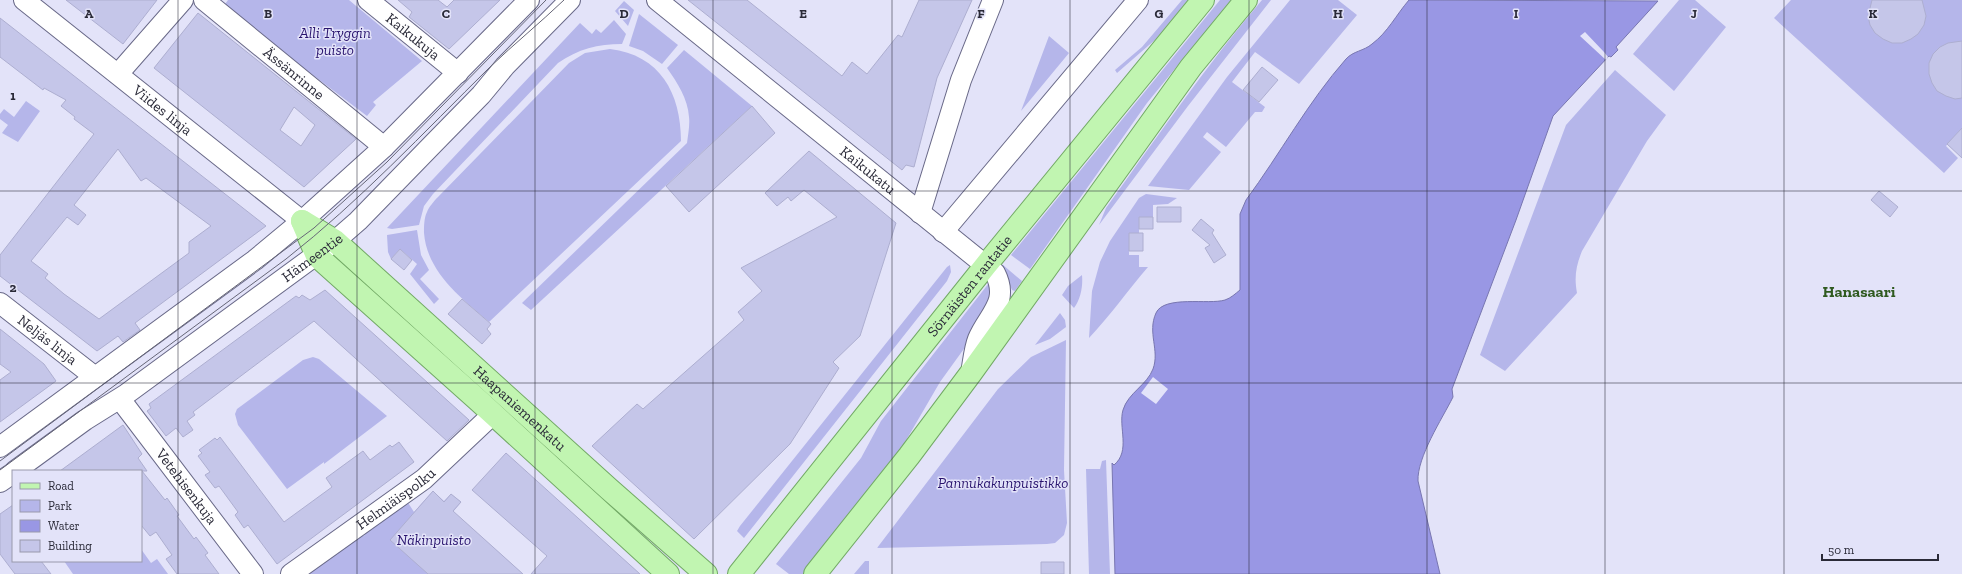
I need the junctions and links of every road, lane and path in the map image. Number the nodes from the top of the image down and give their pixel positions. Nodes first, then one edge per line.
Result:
1 (24, 0) edge
2 (183, 0) edge
3 (204, 0) edge
4 (529, 0) edge
5 (570, 0) edge
6 (657, 0) edge
7 (993, 0) edge
8 (1138, 0) edge
9 (1203, 0) edge
10 (1246, 0) edge
11 (370, 1) edge
12 (458, 73) junction
13 (118, 74) junction
14 (384, 147) junction
15 (920, 213) junction
16 (302, 221) junction
17 (944, 232) junction
18 (335, 241) junction
19 (317, 256) junction
20 (986, 265) junction
21 (0, 303) edge
22 (971, 373) junction
23 (95, 377) junction
24 (120, 399) junction
25 (493, 414) junction
26 (0, 447) edge
27 (17, 470) edge
28 (12, 473) edge
29 (0, 482) edge
30 (247, 572) edge
31 (291, 574) edge
32 (668, 574) edge
33 (706, 574) edge
34 (739, 574) edge
35 (815, 574) edge

1 - 13 street, Viides linja
2 - 13 street
3 - 14 street, Ässänrinne
4 - 12 street
5 - 18 street, Hämeentie
6 - 15 street, Kaikukatu
7 - 15 street
8 - 17 street
9 - 20 main road, Sörnäisten rantatie
10 - 22 main road
11 - 12 street, Kaikukuja
12 - 14 street
13 - 16 street, Viides linja
14 - 16 street
15 - 17 street, Kaikukatu
16 - 18 main road, Viides linja
16 - 19 main road, Viides linja
16 - 23 street
17 - 20 street, Kaikukatu
18 - 19 street, Hämeentie
18 - 33 main road, Haapaniemenkatu
19 - 24 street, Hämeentie
19 - 25 main road, Haapaniemenkatu
20 - 22 street, Kaikukatu
20 - 34 main road, Sörnäisten rantatie
21 - 23 street, Neljäs linja
22 - 35 main road
23 - 26 street
24 - 27 street, Hämeentie
24 - 30 street, Vetehisenkuja
25 - 31 street, Helmiäispolku
25 - 32 main road, Haapaniemenkatu
28 - 29 street, Hämeentie

